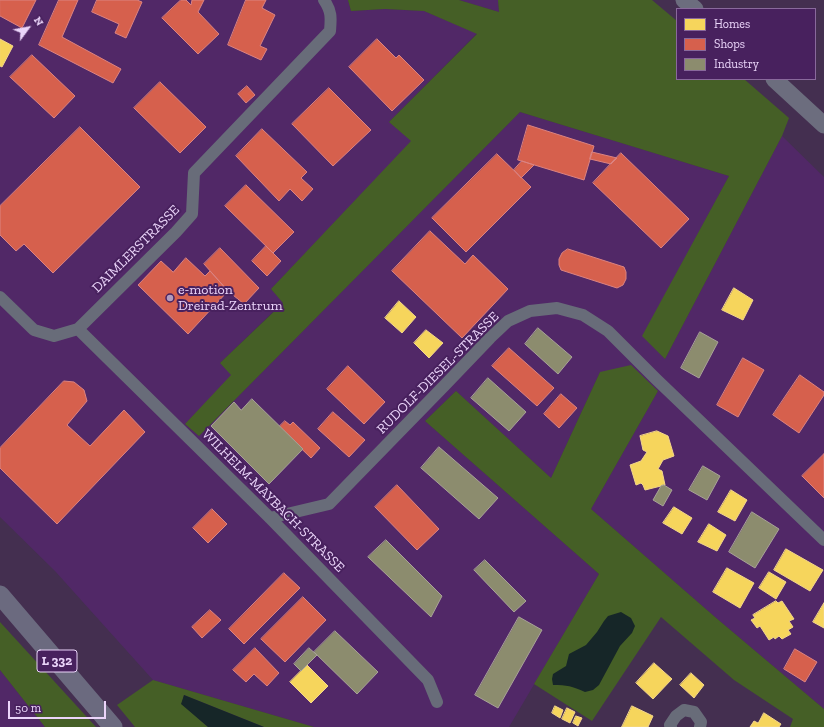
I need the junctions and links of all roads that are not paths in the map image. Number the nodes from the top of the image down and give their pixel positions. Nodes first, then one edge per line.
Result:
1 (324, 0) edge
2 (684, 0) edge
3 (694, 8) edge
4 (775, 80) edge
5 (824, 125) edge
6 (0, 297) edge
7 (78, 329) junction
8 (270, 518) junction
9 (824, 540) edge
10 (0, 595) edge
11 (437, 702) dead end
12 (113, 727) edge
13 (671, 727) edge
14 (700, 727) edge

1 - 7 street, DAIMLERSTRASSE
2 - 3 main road
4 - 5 main road
6 - 7 street, DAIMLERSTRASSE
7 - 8 street, WILHELM-MAYBACH-STRASSE
8 - 9 street, RUDOLF-DIESEL-STRASSE
8 - 11 street, WILHELM-MAYBACH-STRASSE
10 - 12 main road, L 332
13 - 14 street

